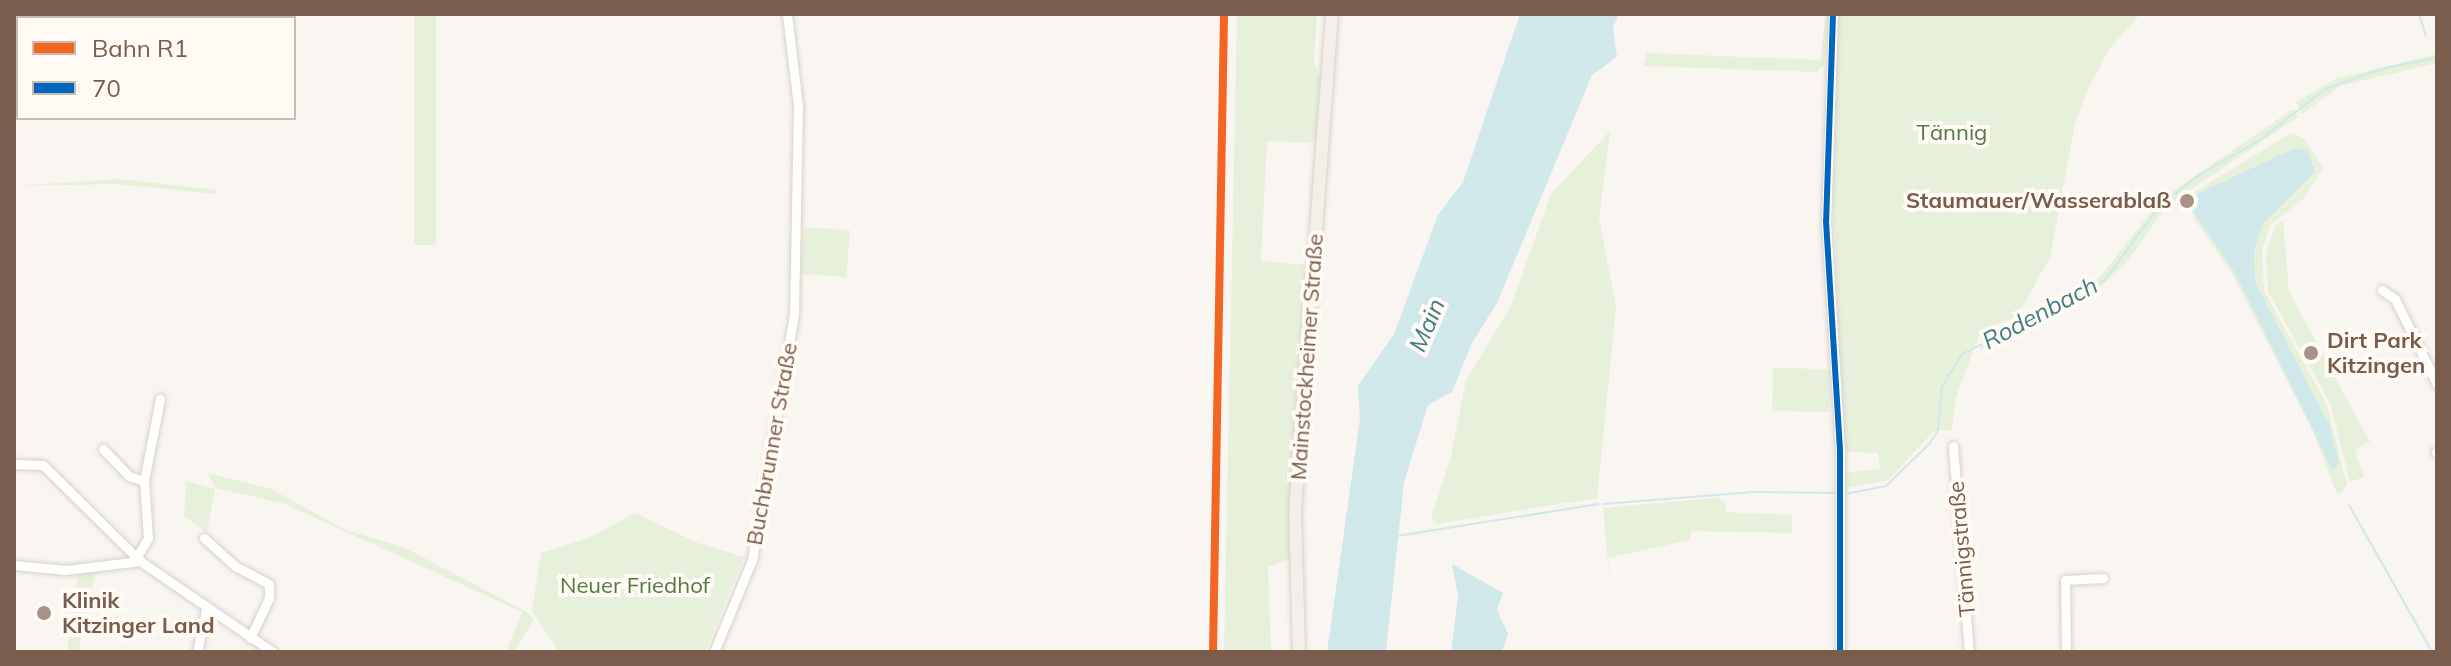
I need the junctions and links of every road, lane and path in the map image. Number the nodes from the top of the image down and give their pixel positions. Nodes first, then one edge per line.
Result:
1 (787, 14) edge
2 (1332, 14) edge
3 (1833, 14) edge
4 (2382, 290) dead end
5 (2437, 384) edge
6 (160, 399) dead end
7 (1953, 446) dead end
8 (103, 449) dead end
9 (14, 464) edge
10 (144, 481) junction
11 (204, 538) dead end
12 (138, 559) junction
13 (14, 565) edge
14 (2103, 578) dead end
15 (206, 610) junction
16 (250, 638) junction
17 (197, 652) edge
18 (273, 652) edge
19 (714, 652) edge
20 (1299, 652) edge
21 (1840, 652) edge
22 (1969, 652) edge
23 (2066, 652) edge

1 - 19 street, Buchbrunner Straße
2 - 20 main road, Mainstockheimer Straße
3 - 21 street
4 - 5 street
6 - 10 street
7 - 22 street, Tännigstraße
8 - 10 street
9 - 12 street
10 - 12 street
11 - 16 street
12 - 13 street
12 - 15 street
14 - 23 street
15 - 16 street
15 - 17 street
16 - 18 street

